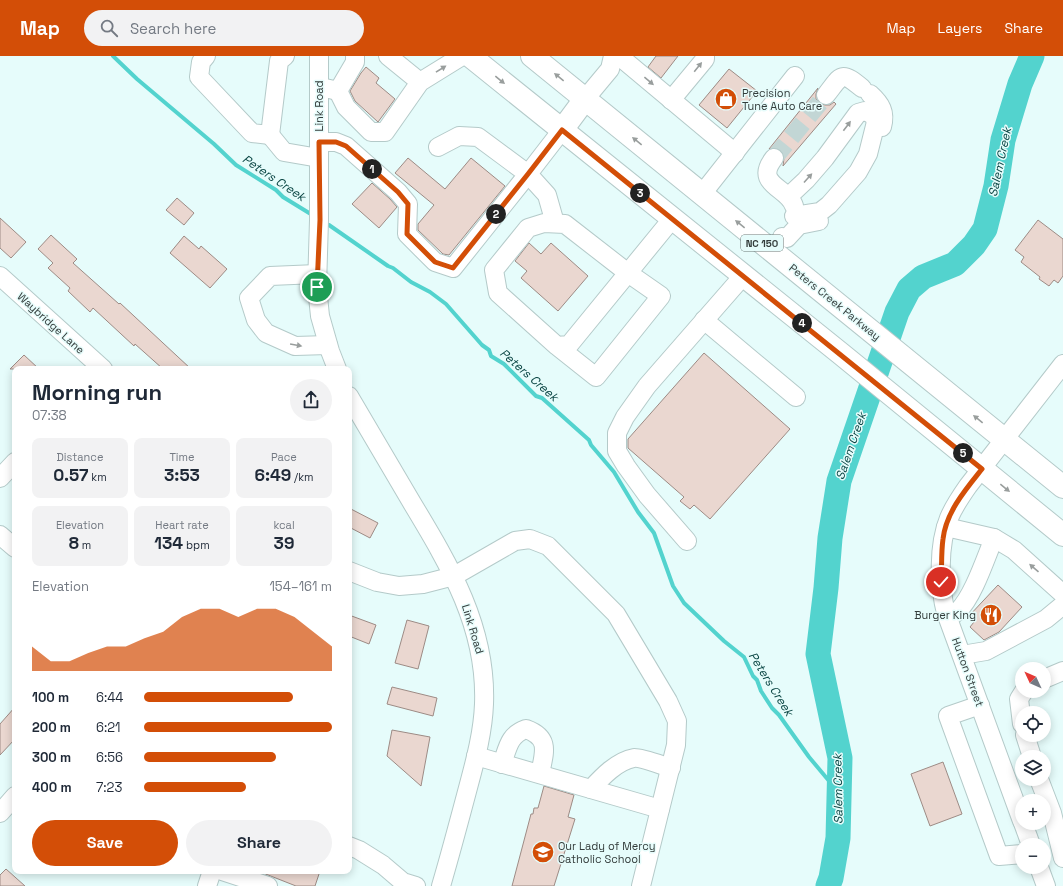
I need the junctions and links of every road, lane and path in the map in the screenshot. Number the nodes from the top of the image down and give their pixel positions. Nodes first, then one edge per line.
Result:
1 (206, 56) edge
2 (285, 56) edge
3 (319, 56) edge
4 (355, 56) edge
5 (388, 56) edge
6 (462, 56) edge
7 (470, 56) edge
8 (532, 56) edge
9 (613, 56) edge
10 (619, 56) edge
11 (705, 56) edge
12 (795, 76) dead end
13 (420, 82) junction
14 (319, 87) junction
15 (338, 91) junction
16 (826, 95) tunnel mouth
17 (585, 99) junction
18 (671, 100) junction
19 (562, 130) junction
20 (270, 135) junction
21 (438, 147) dead end
22 (319, 150) junction
23 (735, 153) junction
24 (774, 158) tunnel mouth
25 (528, 174) junction
26 (702, 194) junction
27 (789, 196) junction
28 (794, 216) junction
29 (672, 219) junction
30 (555, 223) junction
31 (777, 244) junction
32 (628, 273) junction
33 (317, 274) junction
34 (0, 276) edge
35 (743, 276) junction
36 (704, 320) junction
37 (328, 346) junction
38 (557, 346) junction
39 (1063, 364) edge
40 (99, 366) edge
41 (336, 366) edge
42 (796, 397) dead end
43 (352, 401) edge
44 (1004, 440) junction
45 (12, 465) edge
46 (982, 469) junction
47 (0, 478) edge
48 (1063, 487) edge
49 (946, 527) junction
50 (0, 535) edge
51 (1063, 535) edge
52 (994, 538) junction
53 (686, 541) dead end
54 (12, 545) edge
55 (352, 572) edge
56 (454, 576) junction
57 (1063, 594) edge
58 (1063, 605) edge
59 (948, 617) junction
60 (962, 655) junction
61 (1063, 671) edge
62 (1051, 676) edge
63 (980, 705) junction
64 (476, 756) junction
65 (503, 764) junction
66 (671, 768) junction
67 (540, 774) junction
68 (1042, 786) edge
69 (591, 789) junction
70 (12, 799) edge
71 (1015, 802) edge
72 (660, 809) junction
73 (0, 813) edge
74 (352, 847) edge
75 (1015, 855) edge
76 (1063, 858) edge
77 (211, 874) edge
78 (231, 874) edge
79 (1042, 874) edge
80 (405, 885) edge
81 (207, 886) edge
82 (268, 886) edge
83 (442, 886) edge
84 (641, 886) edge
85 (1046, 886) edge

1 - 20 street
2 - 20 street
3 - 14 street, Link Road
4 - 15 street
5 - 13 street
13 -> 6 street
7 -> 19 main road
17 -> 8 main road, Peters Creek Parkway / NC 150
9 - 17 street
10 -> 18 street
18 -> 11 street
12 - 23 street
13 - 15 street
14 - 15 street
14 - 22 street, Link Road
16 - 31 street
17 - 19 main road
26 -> 17 main road, Peters Creek Parkway / NC 150
18 - 23 street
19 - 25 street
19 - 29 main road
20 - 22 street
21 - 25 street
22 - 25 street
22 - 33 street, Link Road
23 - 26 street
24 - 27 street
25 - 30 street
31 -> 26 main road, Peters Creek Parkway / NC 150
27 - 28 street
27 -> 28 street
28 - 31 street
29 - 32 street
29 - 35 main road
30 - 32 street
30 - 38 street
44 -> 31 main road, Peters Creek Parkway / NC 150
32 - 38 street
32 - 38 street
33 - 37 street, Link Road
33 -> 37 street
34 - 40 street, Waybridge Lane
35 - 36 street
35 - 46 main road
36 - 42 street
36 - 53 street
37 - 41 street, Link Road
39 - 44 street, Hutton Street
43 - 56 street, Link Road
44 - 46 street, Hutton Street
44 - 48 main road, Peters Creek Parkway / NC 150
45 - 47 street
46 - 49 street, Hutton Street
46 -> 51 main road
49 - 52 street
49 - 59 street, Hutton Street
50 - 54 street
57 -> 52 street
52 - 59 street
55 - 56 street
56 - 64 street, Link Road
56 - 66 street
58 - 60 street
59 - 60 street, Hutton Street
60 - 63 street, Hutton Street
61 - 62 street
63 - 71 street, Hutton Street
63 - 75 street
64 - 65 street
64 - 83 street, Link Road
65 - 67 street
65 - 67 street
66 - 69 street
66 - 72 street
67 - 69 street
68 - 76 street
69 - 72 street
70 - 73 street
72 - 84 street
74 - 80 street
77 - 81 street
78 - 82 street
79 - 85 street

